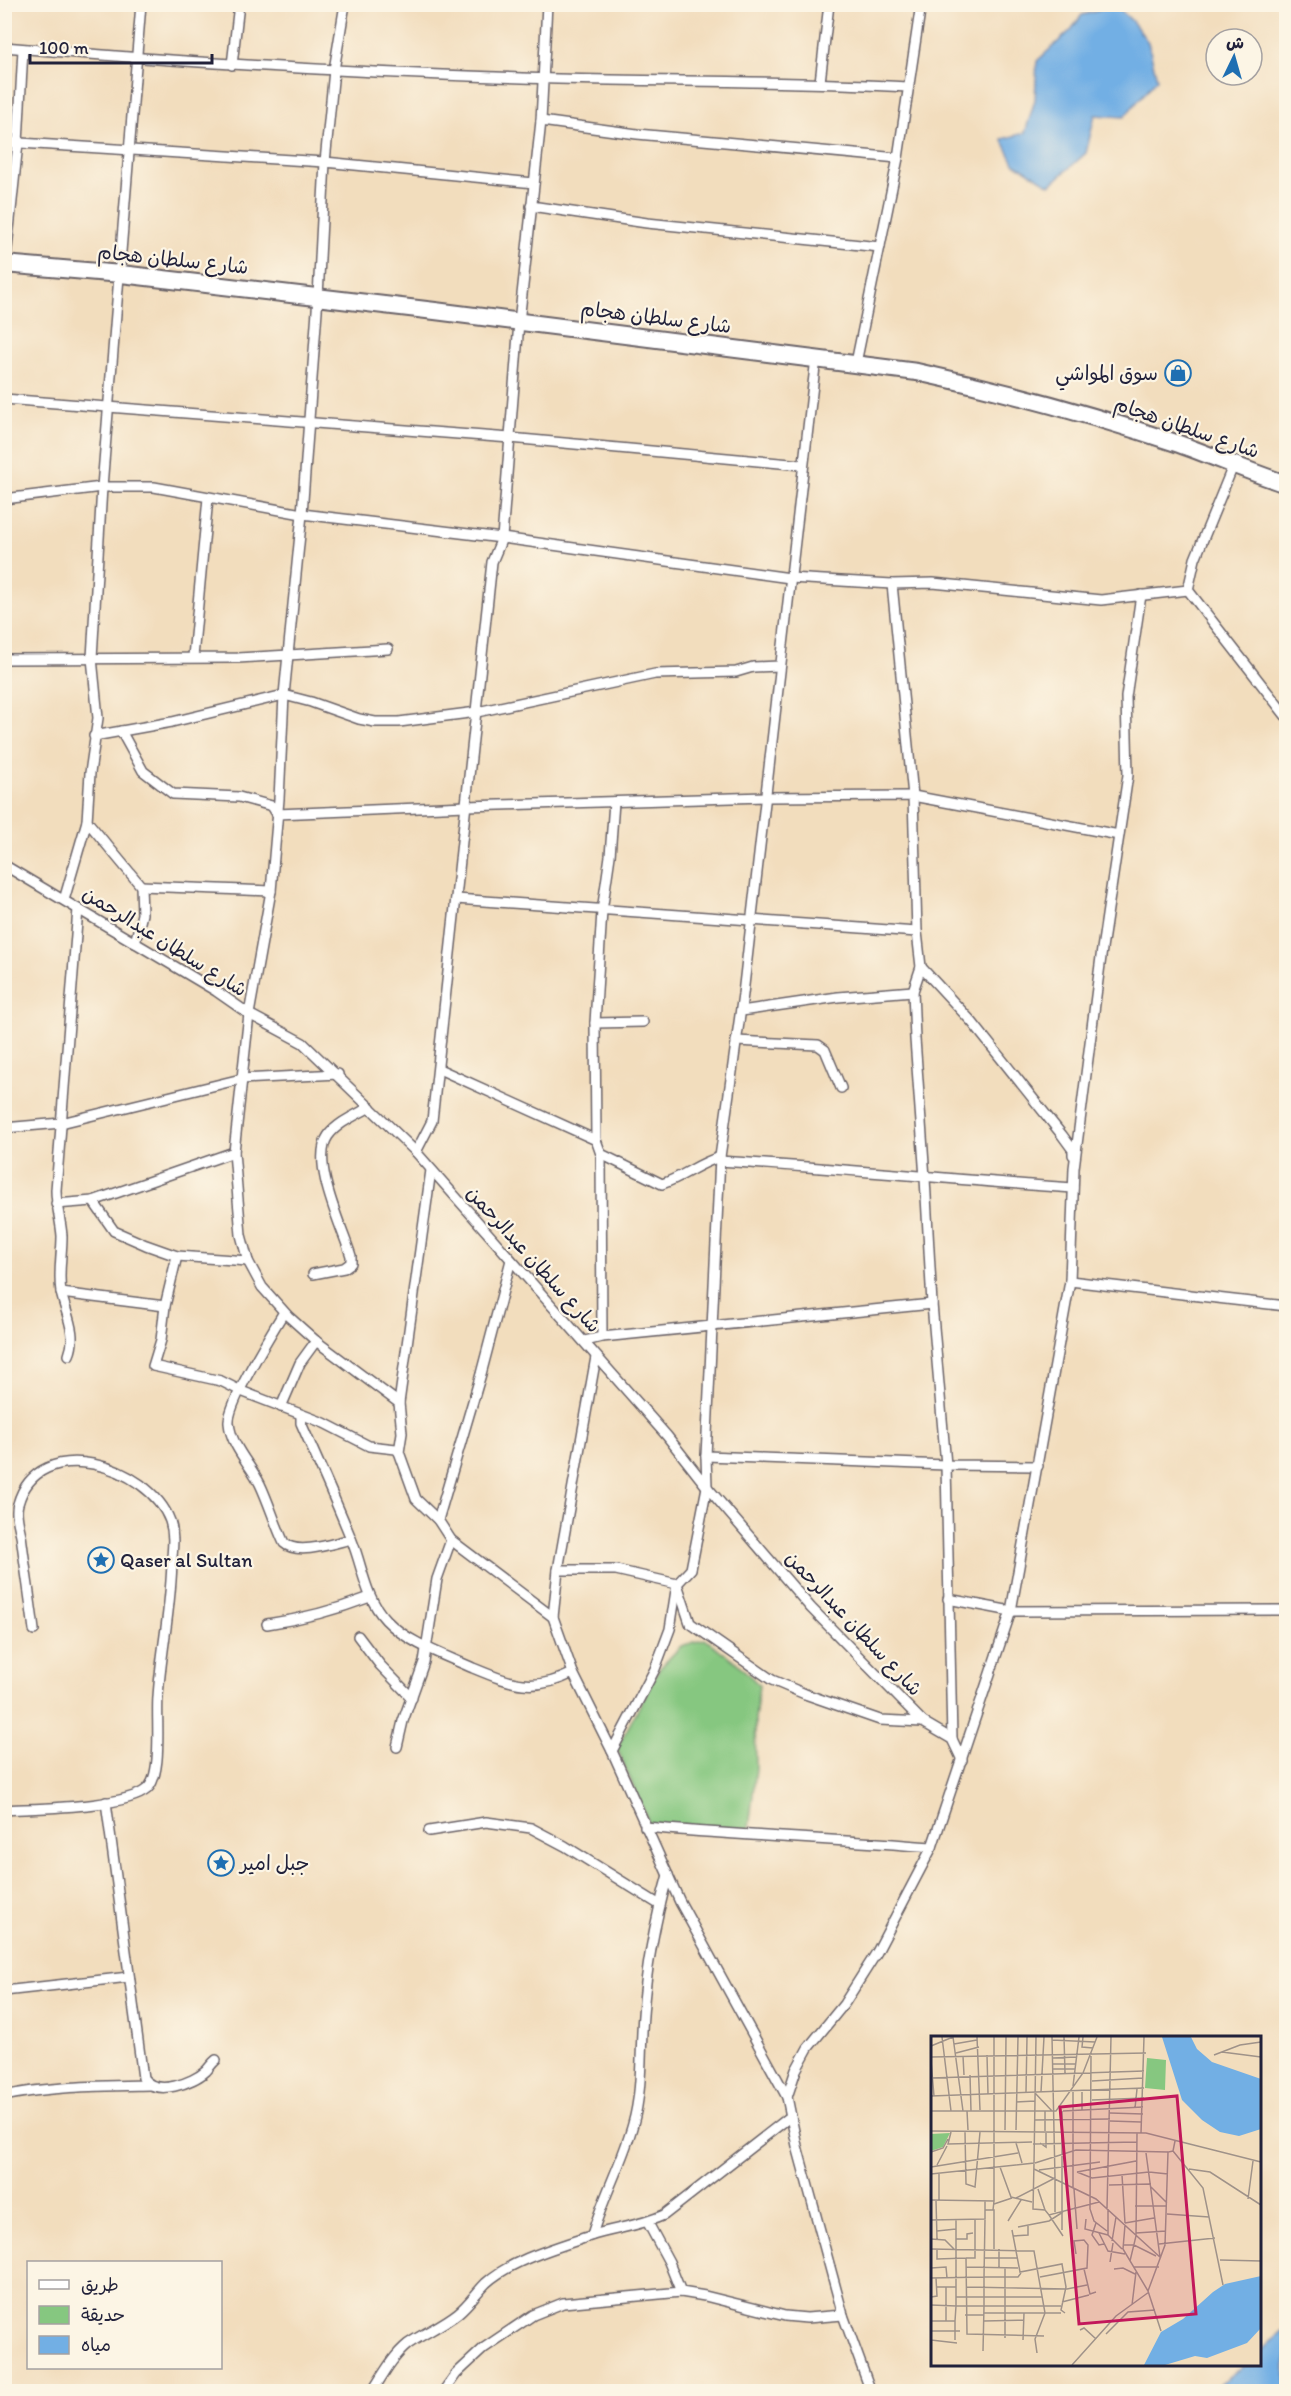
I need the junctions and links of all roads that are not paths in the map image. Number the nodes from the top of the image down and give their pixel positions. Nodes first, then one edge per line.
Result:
1 (141, 4) edge
2 (239, 4) edge
3 (345, 4) edge
4 (546, 4) edge
5 (829, 4) edge
6 (921, 4) edge
7 (4, 48) edge
8 (23, 49) junction
9 (137, 58) junction
10 (232, 65) junction
11 (333, 70) junction
12 (543, 78) junction
13 (819, 82) junction
14 (908, 87) junction
15 (541, 121) junction
16 (4, 142) edge
17 (18, 143) junction
18 (130, 151) junction
19 (898, 158) junction
20 (325, 162) junction
21 (534, 183) junction
22 (531, 206) junction
23 (880, 247) junction
24 (5, 267) edge
25 (121, 274) junction
26 (318, 297) junction
27 (519, 322) junction
28 (816, 358) junction
29 (856, 363) junction
30 (4, 399) edge
31 (110, 408) junction
32 (307, 423) junction
33 (510, 438) junction
34 (802, 465) junction
35 (1233, 466) junction
36 (1287, 484) edge
37 (102, 487) junction
38 (208, 498) junction
39 (4, 499) edge
40 (302, 514) junction
41 (502, 538) junction
42 (790, 578) junction
43 (892, 584) junction
44 (1188, 590) junction
45 (1141, 595) junction
46 (388, 649) dead end
47 (287, 655) junction
48 (193, 657) junction
49 (92, 658) junction
50 (4, 659) edge
51 (780, 666) junction
52 (284, 695) junction
53 (477, 712) junction
54 (1287, 716) edge
55 (121, 732) junction
56 (94, 736) junction
57 (913, 796) junction
58 (765, 797) junction
59 (614, 802) junction
60 (466, 806) junction
61 (278, 814) junction
62 (87, 821) junction
63 (1119, 835) junction
64 (4, 865) edge
65 (141, 886) junction
66 (271, 891) junction
67 (456, 899) junction
68 (64, 900) junction
69 (78, 909) junction
70 (602, 911) junction
71 (750, 921) junction
72 (917, 932) junction
73 (135, 943) junction
74 (921, 967) junction
75 (913, 991) junction
76 (741, 1011) junction
77 (249, 1014) junction
78 (643, 1022) dead end
79 (595, 1023) junction
80 (736, 1041) junction
81 (439, 1069) junction
82 (338, 1074) junction
83 (241, 1078) junction
84 (841, 1088) dead end
85 (370, 1107) junction
86 (61, 1123) junction
87 (4, 1128) edge
88 (596, 1140) junction
89 (234, 1152) junction
90 (416, 1152) junction
91 (601, 1154) junction
92 (720, 1159) junction
93 (1074, 1168) junction
94 (431, 1170) junction
95 (925, 1178) junction
96 (1073, 1188) junction
97 (93, 1201) junction
98 (56, 1204) junction
99 (177, 1256) junction
100 (511, 1260) junction
101 (248, 1261) junction
102 (313, 1274) dead end
103 (1070, 1281) junction
104 (62, 1293) junction
105 (932, 1304) junction
106 (165, 1306) junction
107 (1287, 1306) edge
108 (284, 1312) junction
109 (711, 1327) junction
110 (602, 1337) junction
111 (316, 1341) junction
112 (585, 1341) junction
113 (69, 1355) dead end
114 (596, 1357) junction
115 (241, 1391) junction
116 (399, 1403) junction
117 (281, 1407) junction
118 (301, 1415) junction
119 (399, 1452) junction
120 (706, 1456) junction
121 (946, 1465) junction
122 (1038, 1466) junction
123 (707, 1487) junction
124 (438, 1520) junction
125 (351, 1539) junction
126 (451, 1540) junction
127 (558, 1570) junction
128 (677, 1584) junction
129 (370, 1597) junction
130 (948, 1599) junction
131 (1287, 1610) edge
132 (1011, 1611) junction
133 (553, 1617) junction
134 (267, 1624) dead end
135 (34, 1630) dead end
136 (358, 1636) dead end
137 (427, 1646) junction
138 (573, 1673) junction
139 (412, 1698) junction
140 (923, 1722) junction
141 (952, 1739) junction
142 (397, 1746) dead end
143 (612, 1751) junction
144 (962, 1760) junction
145 (106, 1802) junction
146 (4, 1810) edge
147 (645, 1827) junction
148 (429, 1831) dead end
149 (932, 1847) junction
150 (668, 1875) junction
151 (660, 1905) junction
152 (129, 1977) junction
153 (4, 1991) edge
154 (216, 2060) dead end
155 (150, 2085) junction
156 (4, 2096) edge
157 (788, 2097) junction
158 (790, 2116) junction
159 (648, 2223) junction
160 (592, 2235) junction
161 (681, 2292) junction
162 (843, 2315) junction
163 (372, 2391) edge
164 (443, 2391) edge
165 (871, 2391) edge

1 - 9 street
2 - 10 street
3 - 11 street
4 - 12 street
5 - 13 street
6 - 14 street
7 - 8 street
8 - 9 street
8 - 17 street
9 - 10 street
9 - 18 street
10 - 11 street
11 - 12 street
11 - 20 street
12 - 13 street
12 - 15 street
13 - 14 street
14 - 19 street
15 - 19 street
15 - 21 street
16 - 17 street
17 - 18 street
17 - 24 street
18 - 20 street
18 - 25 street
19 - 23 street
20 - 21 street
20 - 26 street
21 - 22 street
22 - 23 street
22 - 27 street
23 - 29 street
24 - 25 highway, شارع سلطان هجام
25 - 26 highway, شارع سلطان هجام
25 - 31 street
26 - 27 highway, شارع سلطان هجام
26 - 32 street
27 - 28 highway, شارع سلطان هجام
27 - 33 street
28 - 29 highway, شارع سلطان هجام
28 - 34 street
29 - 35 highway, شارع سلطان هجام
30 - 31 street
31 - 32 street
31 - 37 street
32 - 33 street
32 - 40 street
33 - 34 street
33 - 41 street
34 - 42 street
35 - 36 highway, شارع سلطان هجام
35 - 44 street
37 - 38 street
37 - 39 street
37 - 49 street
38 - 40 street
38 - 48 street
40 - 41 street
40 - 47 street
41 - 42 street
41 - 53 street
42 - 43 street
42 - 51 street
43 - 45 street
43 - 57 street
44 - 45 street
44 - 54 street
45 - 63 street
46 - 47 street
47 - 48 street
47 - 52 street
48 - 49 street
49 - 50 street
49 - 56 street
51 - 53 street
51 - 58 street
52 - 53 street
52 - 55 street
52 - 61 street
53 - 60 street
55 - 56 street
55 - 61 street
56 - 62 street
57 - 58 street
57 - 63 street
57 - 72 street
58 - 59 street
58 - 71 street
59 - 60 street
59 - 70 street
60 - 61 street
60 - 67 street
61 - 66 street
62 - 65 street
62 - 68 street
63 - 93 street
64 - 68 street, شارع سلطان عبدالرحمن
65 - 66 street
65 - 73 street
66 - 77 street
67 - 70 street
67 - 81 street
68 - 69 street, شارع سلطان عبدالرحمن
69 - 73 street, شارع سلطان عبدالرحمن
69 - 86 street
70 - 71 street
70 - 79 street
71 - 72 street
71 - 76 street
72 - 74 street
73 - 77 street, شارع سلطان عبدالرحمن
74 - 75 street
74 - 93 street
75 - 76 street
75 - 95 street
76 - 80 street
77 - 82 street, شارع سلطان عبدالرحمن
77 - 83 street
78 - 79 street
79 - 88 street
80 - 84 street
80 - 92 street
81 - 88 street
81 - 90 street
82 - 83 street
82 - 85 street, شارع سلطان عبدالرحمن
83 - 86 street
83 - 89 street
85 - 90 street, شارع سلطان عبدالرحمن
85 - 102 street
86 - 87 street
86 - 98 street
88 - 91 street
89 - 97 street
89 - 101 street
90 - 94 street, شارع سلطان عبدالرحمن
91 - 92 street
91 - 110 street
92 - 95 street
92 - 109 street
93 - 96 street
94 - 100 street, شارع سلطان عبدالرحمن
94 - 116 street
95 - 96 street
95 - 105 street
96 - 103 street
97 - 98 street
97 - 99 street
98 - 104 street
99 - 101 street
99 - 106 street
100 - 112 street, شارع سلطان عبدالرحمن
100 - 124 street
101 - 108 street
103 - 107 street
103 - 122 street
104 - 106 street
104 - 113 street
105 - 109 street
105 - 121 street
106 - 115 street
108 - 111 street
108 - 115 street
109 - 110 street
109 - 120 street
110 - 112 street
111 - 116 street
111 - 117 street
112 - 114 street, شارع سلطان عبدالرحمن
114 - 123 street, شارع سلطان عبدالرحمن
114 - 127 street
115 - 117 street
115 - 125 street
116 - 119 street
117 - 118 street
118 - 119 street
118 - 125 street
119 - 124 street
120 - 121 street
120 - 123 street
121 - 122 street
121 - 130 street
122 - 132 street
123 - 128 street
123 - 140 street, شارع سلطان عبدالرحمن
124 - 126 street
125 - 129 street
126 - 133 street
126 - 137 street
127 - 128 street
127 - 133 street
128 - 140 street
128 - 143 street
129 - 134 street
129 - 137 street
130 - 132 street
130 - 141 street
131 - 132 street
132 - 144 street
133 - 138 street
135 - 145 street
136 - 139 street
137 - 138 street
137 - 139 street
138 - 143 street
139 - 142 street
140 - 141 street, شارع سلطان عبدالرحمن
141 - 144 street
143 - 147 street
144 - 149 street
145 - 146 street
145 - 152 street
147 - 149 street
147 - 150 street
148 - 151 street
149 - 157 street
150 - 151 street
150 - 157 street
151 - 160 street
152 - 153 street
152 - 155 street
154 - 155 street
155 - 156 street
157 - 158 street
158 - 159 street
158 - 162 street
159 - 160 street
159 - 161 street
160 - 163 street
161 - 162 street
161 - 164 street
162 - 165 street

